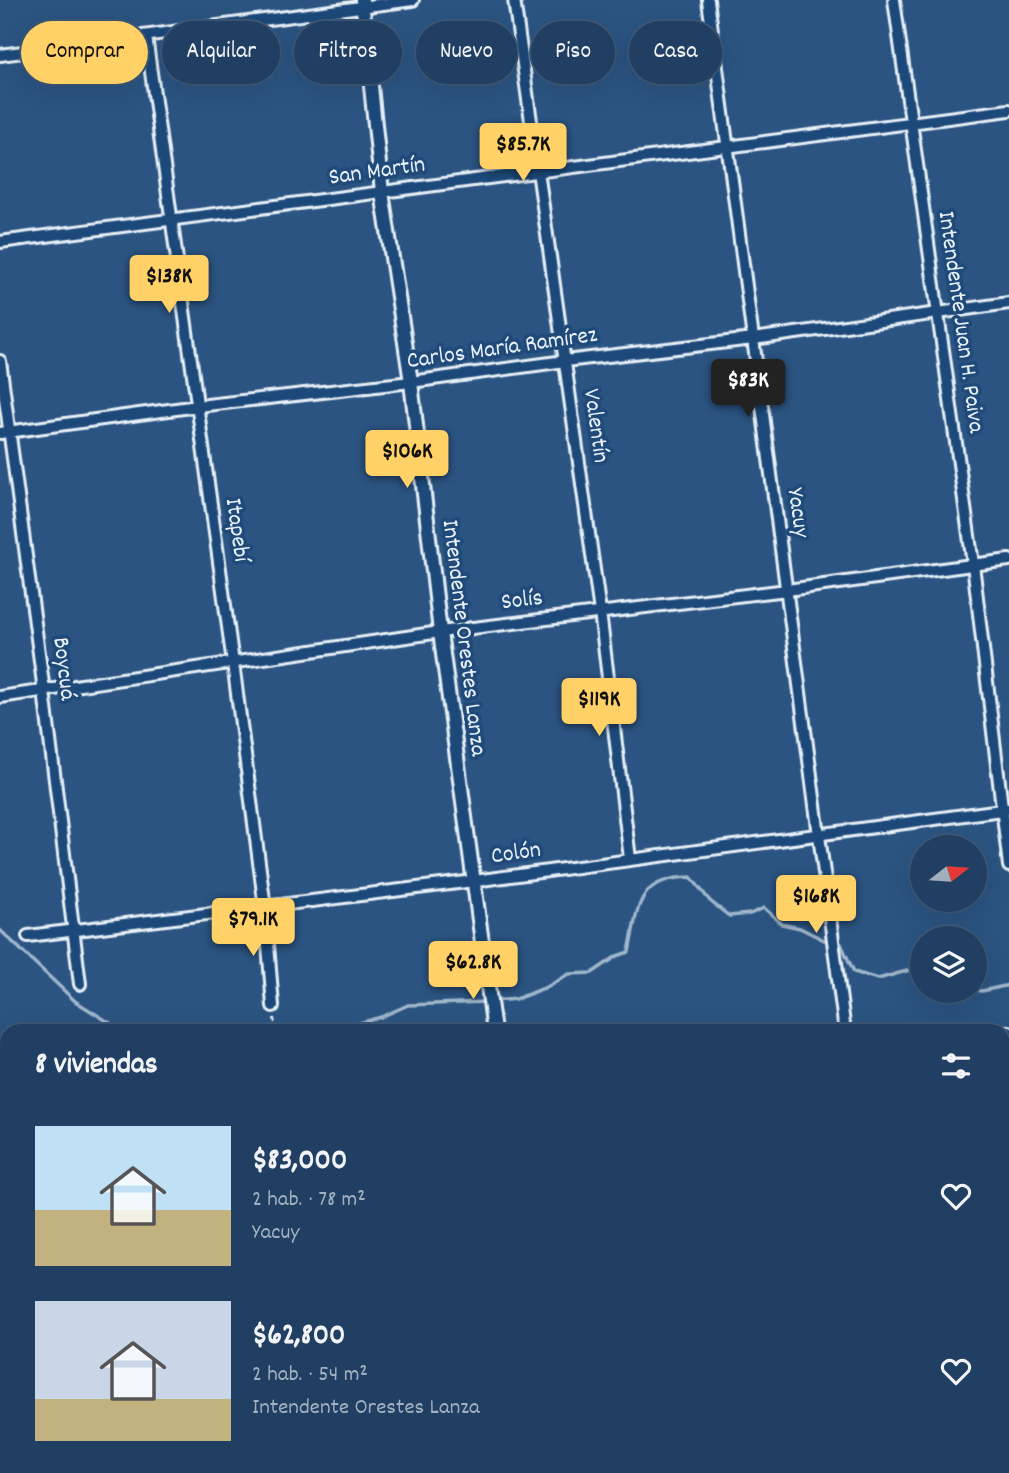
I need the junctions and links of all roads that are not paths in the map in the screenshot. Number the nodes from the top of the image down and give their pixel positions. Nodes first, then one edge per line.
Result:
1 (413, 0) edge
2 (514, 0) edge
3 (708, 0) edge
4 (894, 0) edge
5 (362, 3) edge
6 (148, 36) edge
7 (148, 51) edge
8 (21, 52) edge
9 (0, 55) edge
10 (1009, 110) edge
11 (910, 123) junction
12 (726, 147) junction
13 (537, 172) junction
14 (382, 192) junction
15 (171, 220) junction
16 (0, 242) edge
17 (1009, 303) edge
18 (939, 312) junction
19 (753, 339) junction
20 (0, 361) edge
21 (565, 361) junction
22 (411, 382) junction
23 (198, 406) junction
24 (5, 432) edge
25 (1009, 560) edge
26 (973, 564) junction
27 (787, 590) junction
28 (600, 612) junction
29 (440, 632) junction
30 (233, 663) junction
31 (44, 691) junction
32 (0, 697) edge
33 (1005, 810) edge
34 (818, 834) junction
35 (630, 859) junction
36 (1008, 862) edge
37 (474, 881) junction
38 (265, 908) junction
39 (74, 931) junction
40 (29, 936) dead end
41 (80, 984) dead end
42 (272, 1006) road end
43 (494, 1024) edge
44 (844, 1024) edge

1 - 5 street
2 - 13 street, Valentín
3 - 12 street, Yacuy
4 - 11 street, Intendente Juan H. Paiva
5 - 6 street
5 - 14 street, Intendente Orestes Lanza
7 - 15 street, Itapebí
8 - 9 street
10 - 11 street, San Martín
11 - 12 street, San Martín
11 - 18 street, Intendente Juan H. Paiva
12 - 13 street, San Martín
12 - 19 street, Yacuy
13 - 14 street, San Martín
13 - 21 street, Valentín
14 - 15 street, San Martín
14 - 22 street, Intendente Orestes Lanza
15 - 16 street, San Martín
15 - 23 street, Itapebí
17 - 18 street, Carlos María Ramírez
18 - 19 street, Carlos María Ramírez
18 - 26 street, Intendente Juan H. Paiva
19 - 21 street, Carlos María Ramírez
19 - 27 street, Yacuy
20 - 24 street, Boycuá
21 - 22 street, Carlos María Ramírez
21 - 28 street, Valentín
22 - 23 street, Carlos María Ramírez
22 - 29 street, Intendente Orestes Lanza
23 - 24 street, Carlos María Ramírez
23 - 30 street, Itapebí
24 - 31 street, Boycuá
25 - 26 street, Solís
26 - 27 street, Solís
26 - 33 street, Intendente Juan H. Paiva
27 - 28 street, Solís
27 - 34 street, Yacuy
28 - 29 street, Solís
28 - 35 street, Valentín
29 - 30 street, Solís
29 - 37 street, Intendente Orestes Lanza
30 - 31 street, Solís
30 - 38 street, Itapebí
31 - 32 street, Solís
31 - 39 street, Boycuá
33 - 34 street, Colón
33 - 36 street, Intendente Juan H. Paiva
34 - 35 street, Colón
34 - 44 street, Yacuy
35 - 37 street, Colón
37 - 38 street, Colón
37 - 43 street, Intendente Orestes Lanza
38 - 39 street, Colón
38 - 42 street, Itapebí
39 - 40 street, Colón
39 - 41 street, Boycuá

